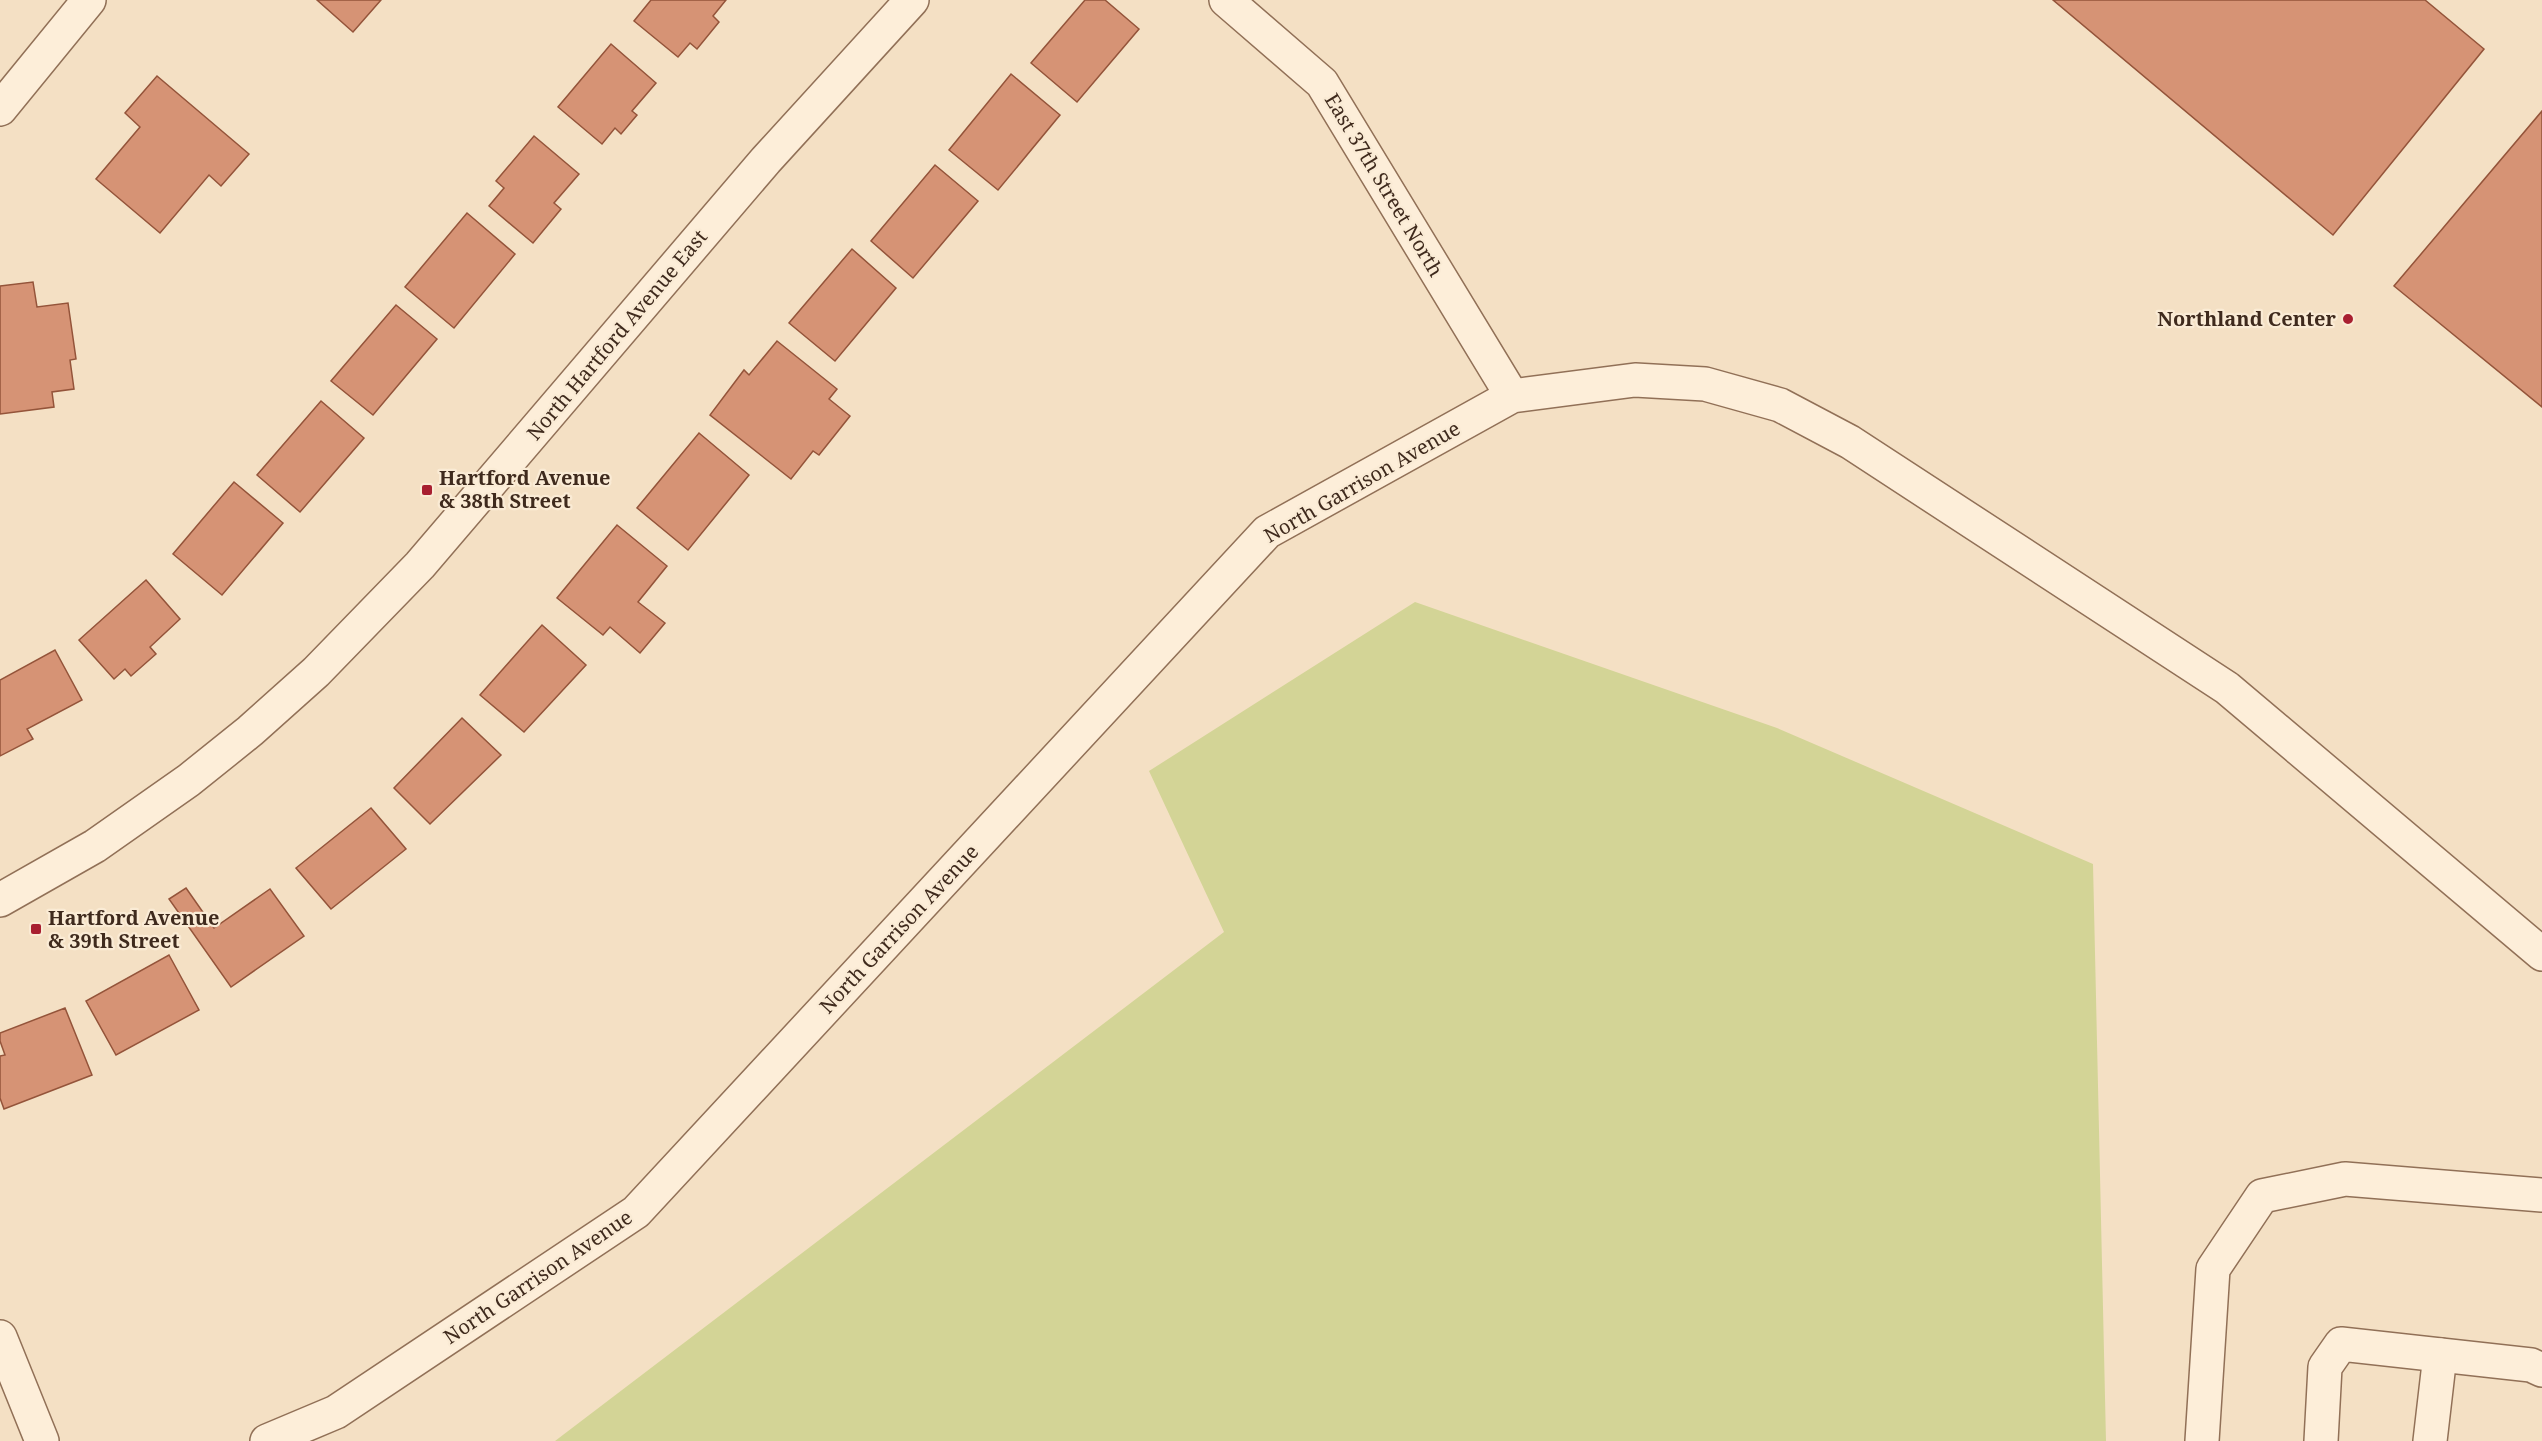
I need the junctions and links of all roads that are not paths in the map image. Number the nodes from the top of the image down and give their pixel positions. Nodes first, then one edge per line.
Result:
1 (89, 0) edge
2 (912, 0) edge
3 (1226, 0) edge
4 (0, 109) edge
5 (1512, 396) junction
6 (0, 900) edge
7 (2542, 954) edge
8 (2542, 1195) edge
9 (0, 1337) edge
10 (2440, 1355) junction
11 (2542, 1370) edge
12 (42, 1441) edge
13 (267, 1441) edge
14 (2202, 1441) edge
15 (2322, 1441) edge
16 (2430, 1441) edge

1 - 4 street
2 - 6 street, North Hartford Avenue East
3 - 5 street, East 37th Street North
5 - 7 street
5 - 13 street, North Garrison Avenue
8 - 14 street
9 - 12 street
10 - 11 street
10 - 15 street
10 - 16 street

